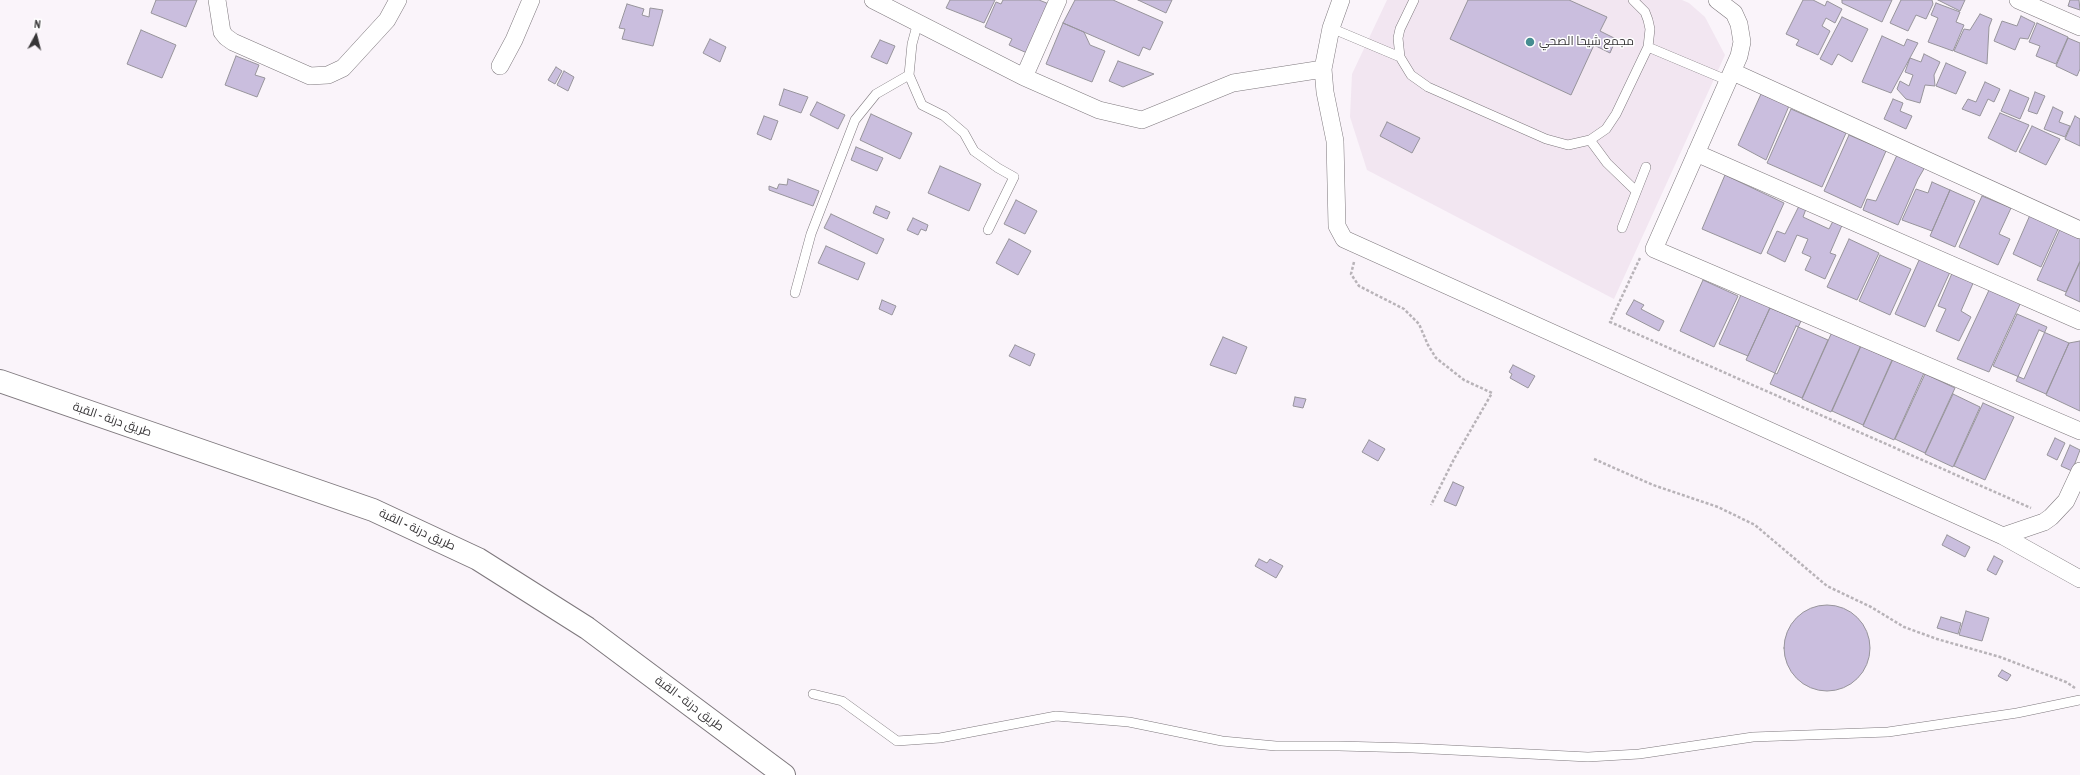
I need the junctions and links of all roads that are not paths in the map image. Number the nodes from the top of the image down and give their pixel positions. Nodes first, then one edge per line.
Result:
1 (217, 0) edge
2 (398, 0) edge
3 (531, 0) edge
4 (873, 0) edge
5 (1058, 0) edge
6 (1342, 0) edge
7 (1414, 0) edge
8 (1633, 0) edge
9 (1717, 0) edge
10 (2018, 0) edge
11 (894, 4) edge
12 (918, 22) junction
13 (2080, 27) edge
14 (1331, 28) junction
15 (1648, 47) junction
16 (1400, 57) junction
17 (500, 66) dead end
18 (1323, 68) junction
19 (909, 75) junction
20 (1024, 77) junction
21 (1731, 77) junction
22 (1590, 140) junction
23 (1696, 153) junction
24 (1646, 167) dead end
25 (1636, 191) junction
26 (1622, 228) dead end
27 (988, 230) dead end
28 (2080, 230) edge
29 (795, 293) dead end
30 (2080, 321) edge
31 (0, 381) edge
32 (2080, 431) edge
33 (2080, 471) edge
34 (2003, 536) junction
35 (2080, 579) edge
36 (813, 694) dead end
37 (2080, 700) edge
38 (784, 775) edge

1 - 2 street
3 - 17 street
4 - 11 street
5 - 20 street
6 - 14 street
7 - 16 lane
8 - 15 lane
9 - 21 street
10 - 13 street
11 - 12 street
12 - 19 lane
12 - 20 street
14 - 16 lane
14 - 18 street
15 - 21 lane
15 - 22 lane
16 - 22 lane
18 - 20 street
18 - 34 street
19 - 27 lane
19 - 29 lane
21 - 23 street
21 - 28 street
22 - 25 lane
23 - 30 street
23 - 32 street
24 - 25 lane
25 - 26 lane
31 - 38 main road, طريق درنة - القبة
33 - 34 street
34 - 35 street
36 - 37 lane

